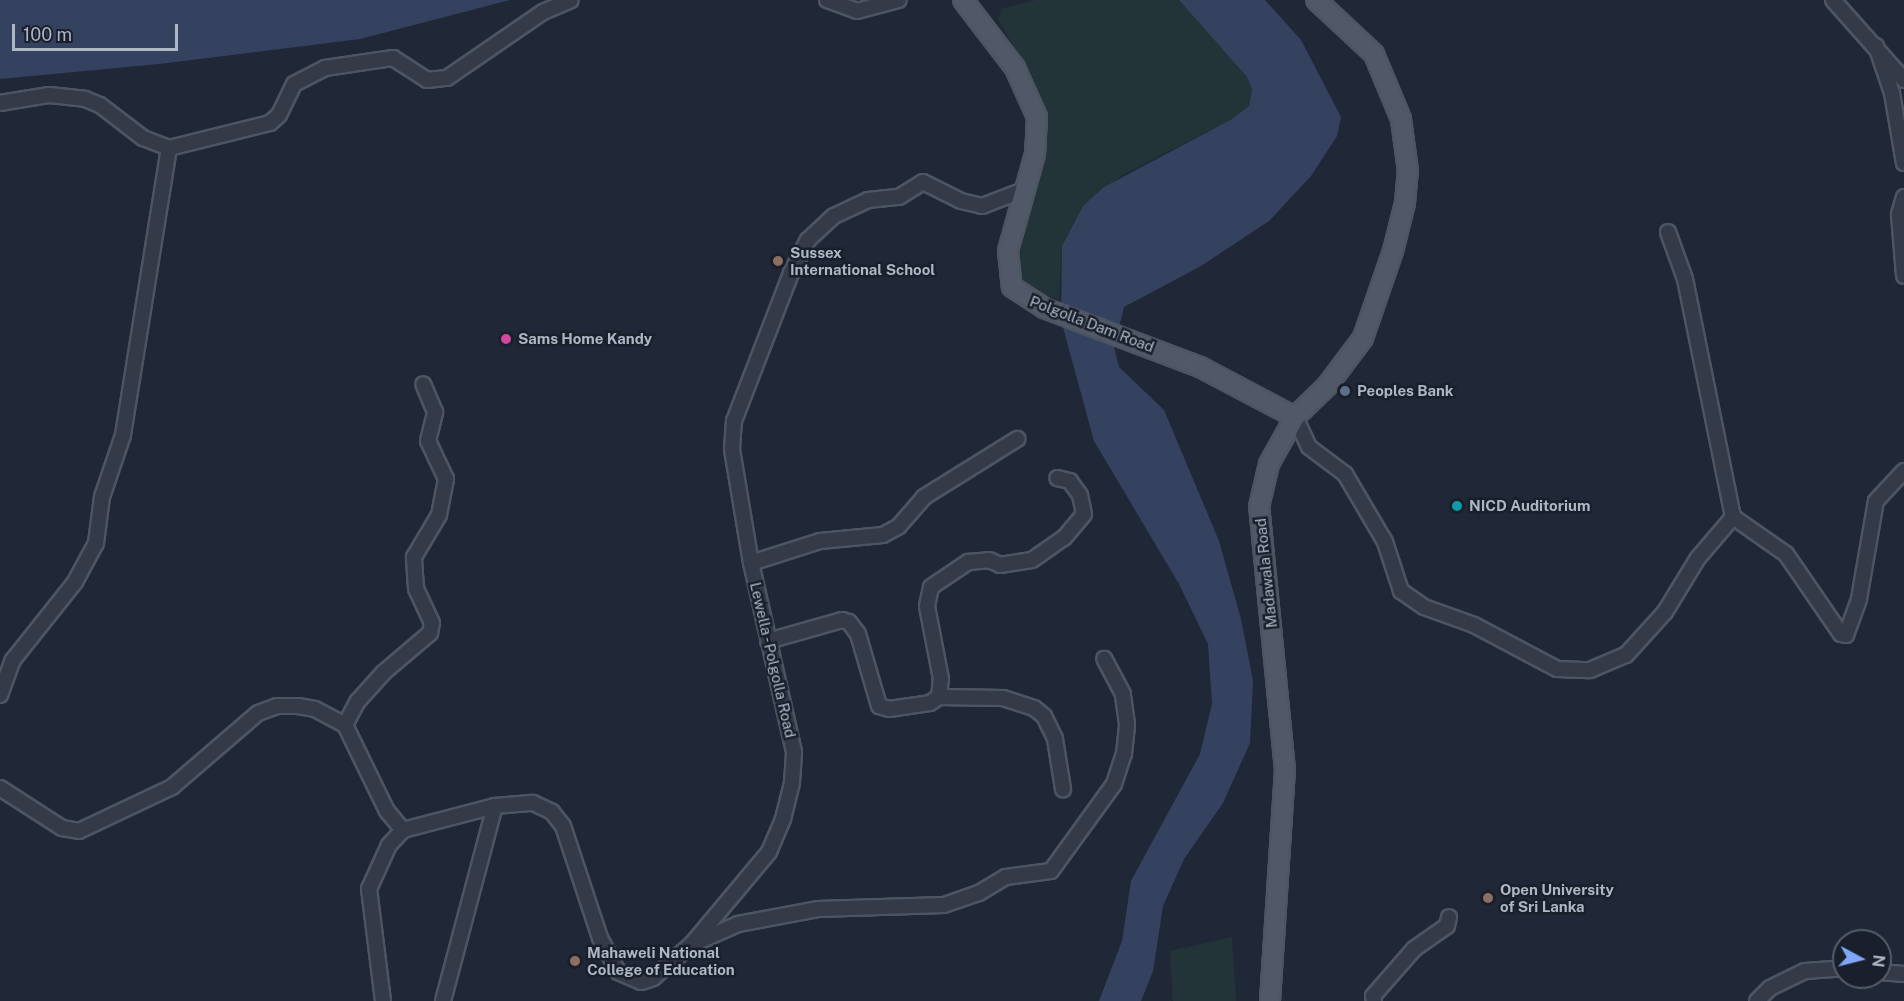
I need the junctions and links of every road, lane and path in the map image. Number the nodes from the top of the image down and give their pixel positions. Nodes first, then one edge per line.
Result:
1 (571, 0) edge
2 (827, 0) edge
3 (899, 0) edge
4 (963, 0) edge
5 (1316, 0) edge
6 (1833, 0) edge
7 (1841, 0) edge
8 (1845, 16) junction
9 (1876, 46) junction
10 (1904, 80) edge
11 (0, 104) edge
12 (169, 148) junction
13 (1904, 163) edge
14 (1024, 190) junction
15 (1904, 197) edge
16 (1668, 232) dead end
17 (1904, 276) edge
18 (423, 384) dead end
19 (1295, 417) junction
20 (1017, 439) dead end
21 (1904, 471) edge
22 (1057, 478) dead end
23 (1733, 517) junction
24 (751, 563) junction
25 (768, 641) junction
26 (1104, 659) dead end
27 (0, 695) edge
28 (939, 697) junction
29 (345, 724) junction
30 (0, 788) edge
31 (1063, 789) dead end
32 (495, 806) junction
33 (403, 830) junction
34 (1449, 917) dead end
35 (692, 944) junction
36 (1832, 969) edge
37 (383, 1001) edge
38 (443, 1001) edge
39 (1269, 1001) edge
40 (1374, 1001) edge
41 (1757, 1001) edge

1 - 12 street
2 - 3 street
4 - 14 main road, Polgolla Dam Road
5 - 19 main road, Madawala Road
6 - 8 street
7 - 8 street
8 - 9 street
9 - 10 street
9 - 13 street
11 - 12 street
12 - 27 street
14 - 19 main road, Polgolla Dam Road
14 - 24 street, Lewella - Polgolla Road
15 - 17 street
16 - 23 street
18 - 29 street
19 - 23 street
19 - 39 main road, Madawala Road
20 - 24 street
21 - 23 street
22 - 28 street
24 - 25 street, Lewella - Polgolla Road
25 - 28 street
25 - 35 street, Lewella - Polgolla Road
26 - 35 street
28 - 31 street
29 - 30 street
29 - 33 street
32 - 33 street, Lewella - Polgolla Road
32 - 35 street, Lewella - Polgolla Road
32 - 38 street
33 - 37 street
34 - 40 street
36 - 41 street

